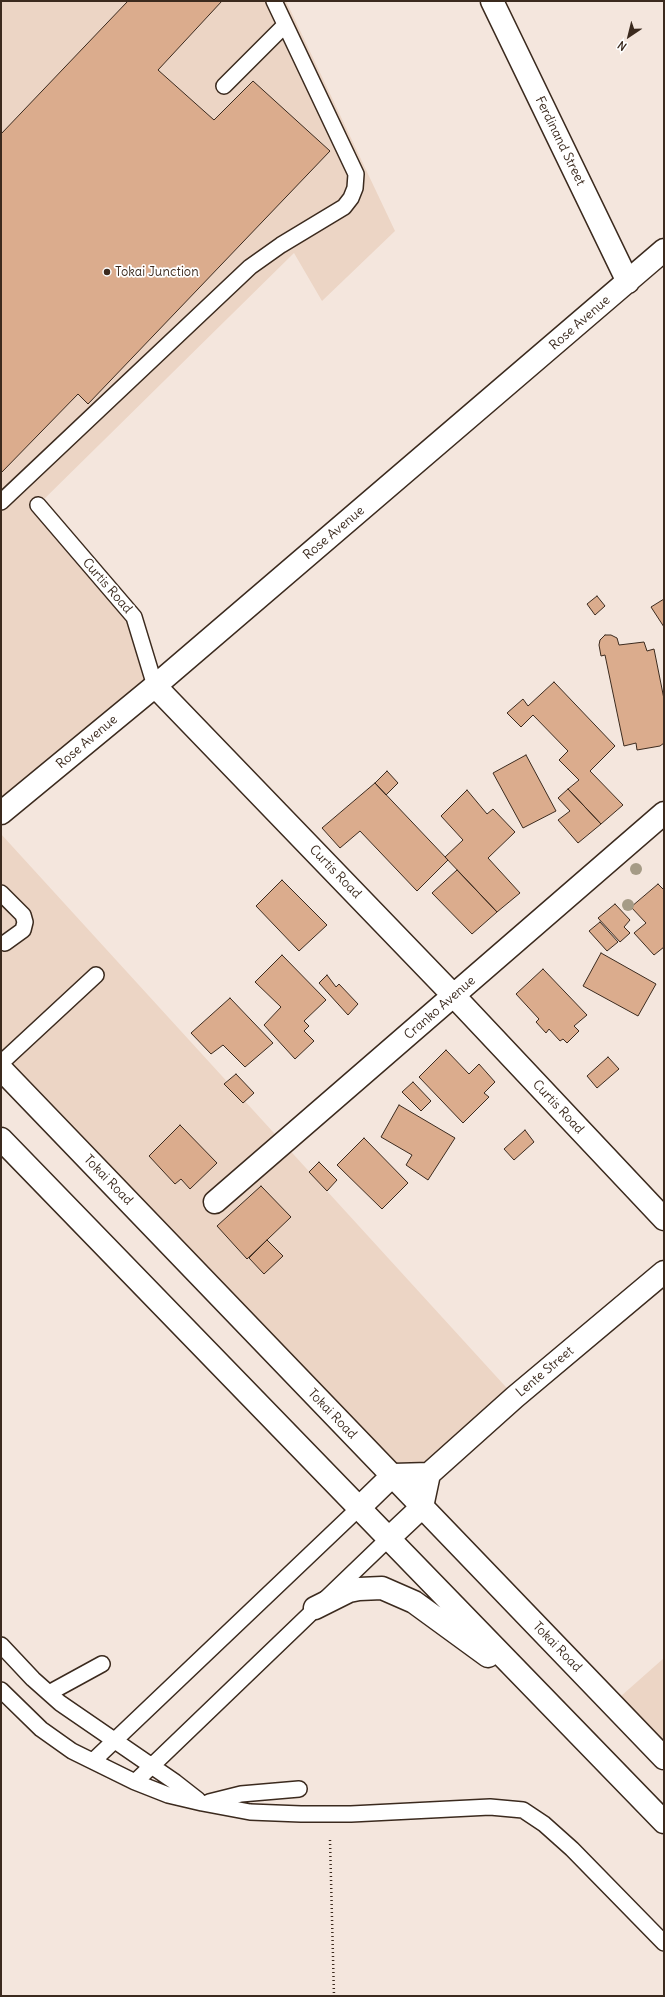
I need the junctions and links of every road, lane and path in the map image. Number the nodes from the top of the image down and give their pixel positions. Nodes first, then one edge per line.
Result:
1 (274, 1) edge
2 (492, 1) edge
3 (285, 25) junction
4 (224, 86) dead end
5 (664, 250) edge
6 (628, 282) junction
7 (1, 502) edge
8 (38, 505) dead end
9 (155, 686) junction
10 (1, 813) edge
11 (664, 813) edge
12 (1, 893) edge
13 (5, 943) dead end
14 (96, 974) dead end
15 (454, 996) junction
16 (1, 1063) edge
17 (1, 1069) edge
18 (1, 1139) edge
19 (215, 1202) dead end
20 (664, 1219) edge
21 (664, 1272) edge
22 (429, 1474) junction
23 (393, 1475) junction
24 (422, 1507) junction
25 (358, 1508) junction
26 (388, 1539) junction
27 (315, 1608) junction
28 (1, 1645) edge
29 (102, 1664) dead end
30 (1, 1690) edge
31 (49, 1693) junction
32 (552, 1706) junction
33 (114, 1741) junction
34 (664, 1758) edge
35 (93, 1761) junction
36 (151, 1767) junction
37 (135, 1782) junction
38 (298, 1789) dead end
39 (202, 1803) junction
40 (664, 1822) edge
41 (330, 1840) dead end
42 (664, 1942) edge
43 (334, 1996) edge

1 - 3 lane
2 - 6 street, Ferdinand Street
3 - 4 lane
3 - 7 lane
5 - 6 street, Rose Avenue
6 - 9 street, Rose Avenue
8 - 9 lane, Curtis Road
9 - 10 street, Rose Avenue
9 - 15 street, Curtis Road
11 - 15 street, Cranko Avenue
12 - 13 lane
14 - 16 lane
15 - 19 street, Cranko Avenue
15 - 20 street, Curtis Road
17 - 23 street, Tokai Road
18 - 25 street
21 - 22 street, Lente Street
22 - 23 street
22 - 24 street
23 - 24 street, Tokai Road
23 - 25 street
24 - 26 street
24 - 34 street, Tokai Road
25 - 26 street
25 - 33 lane
26 - 27 lane
26 - 32 street
27 - 32 street
27 - 36 lane
28 - 31 lane
29 - 31 lane
30 - 35 lane
31 - 33 lane
32 - 40 street
33 - 35 lane
33 - 36 lane
35 - 37 lane
36 - 37 lane
36 - 39 lane
37 - 39 lane
38 - 39 lane
39 - 42 lane
41 - 43 path

